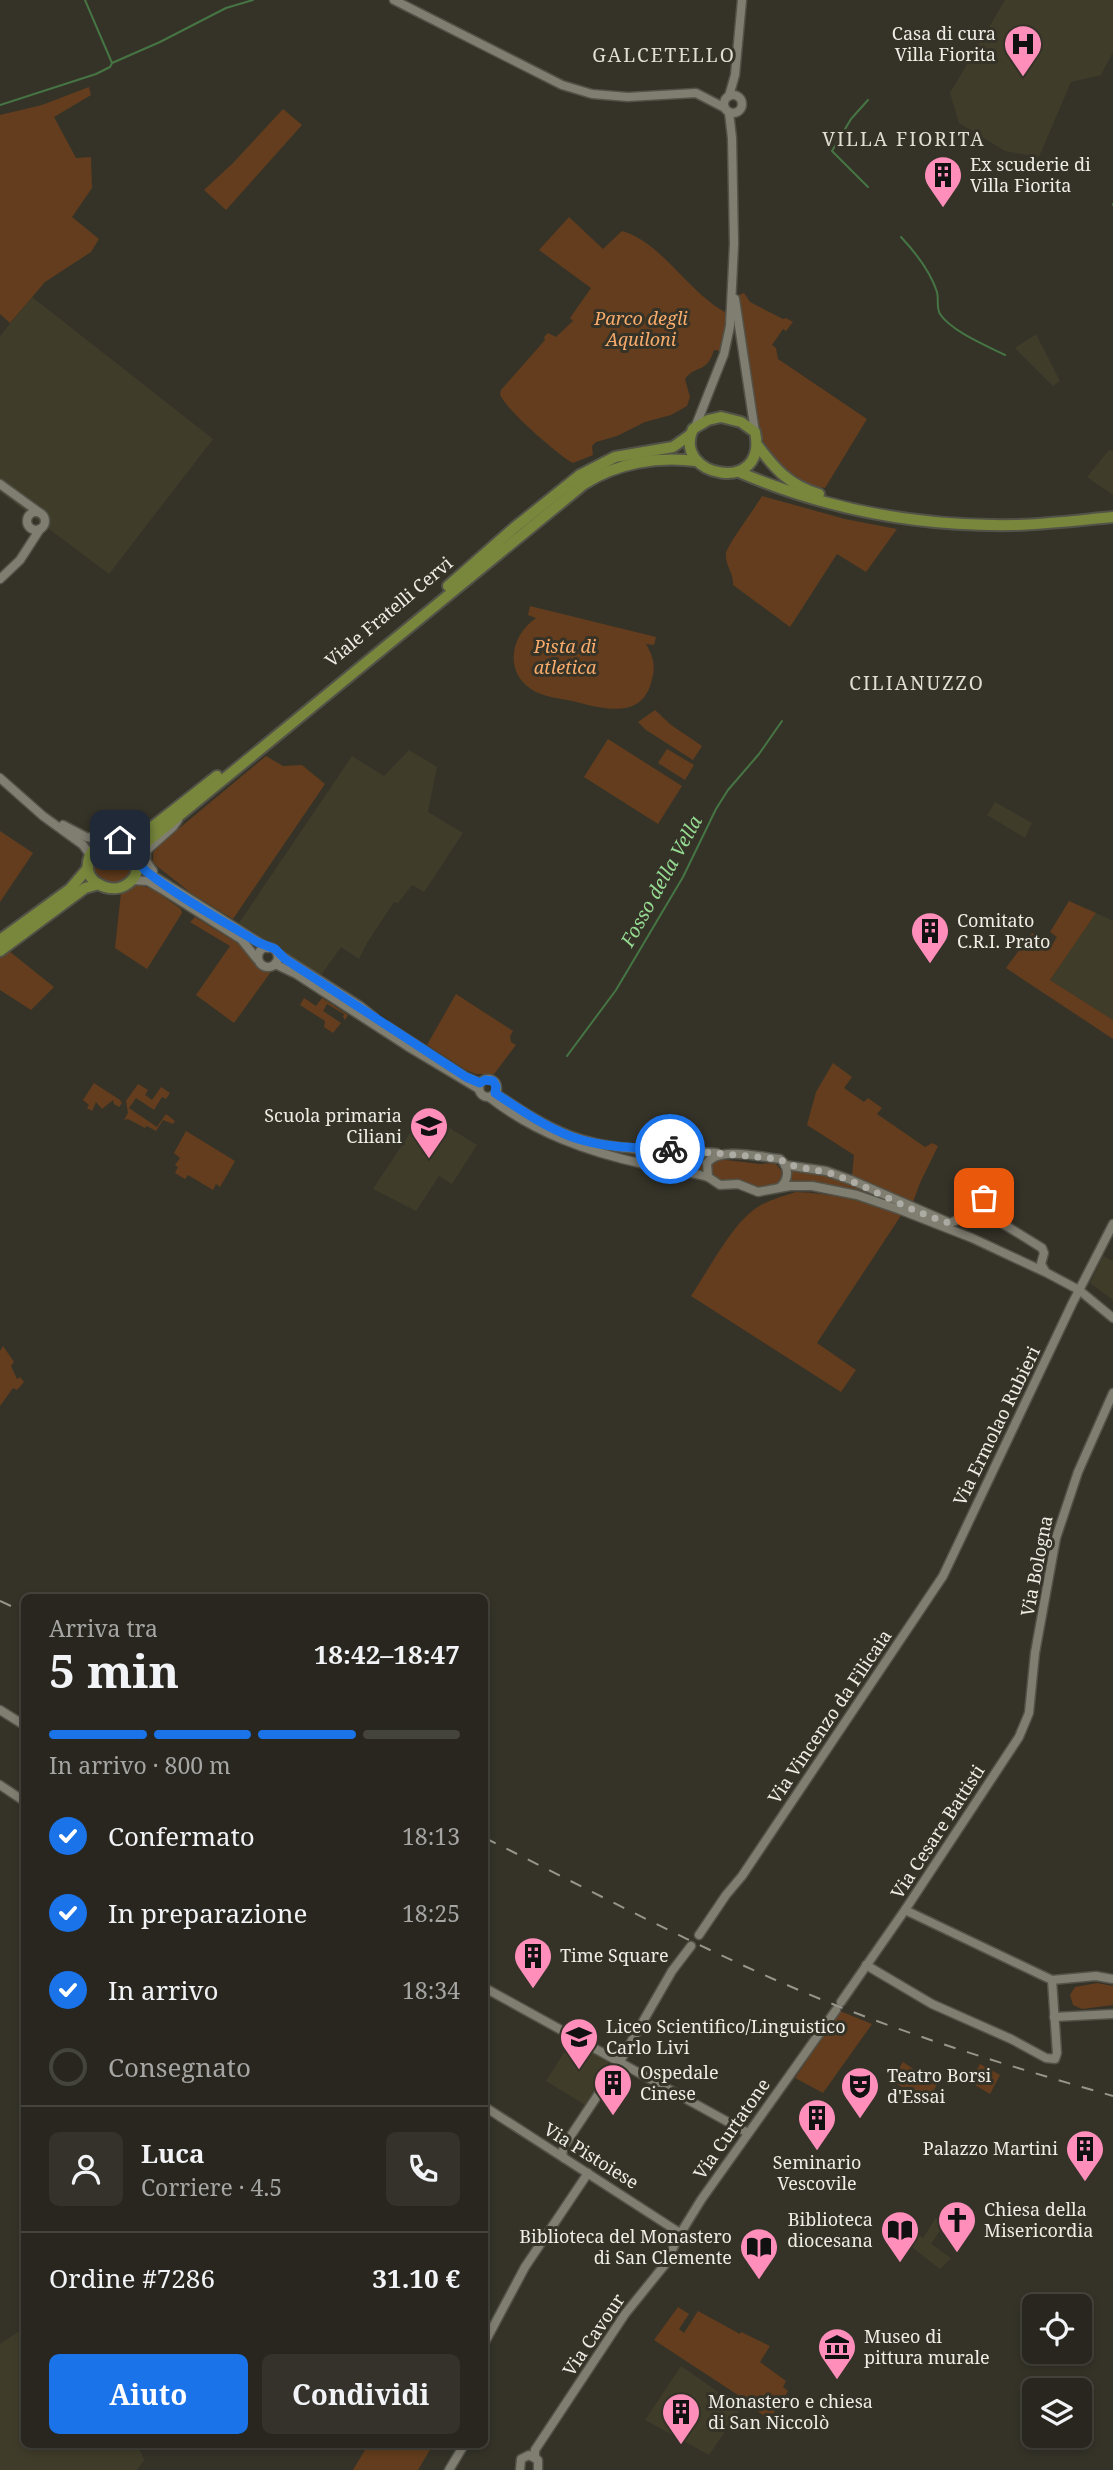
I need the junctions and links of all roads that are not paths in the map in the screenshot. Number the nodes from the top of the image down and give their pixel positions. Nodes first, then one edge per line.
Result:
1 (394, 0) edge
2 (742, 0) edge
3 (730, 104) junction
4 (733, 286) junction
5 (724, 354) junction
6 (745, 358) junction
7 (693, 430) junction
8 (755, 432) junction
9 (758, 446) junction
10 (696, 461) junction
11 (739, 472) junction
12 (0, 484) edge
13 (21, 499) junction
14 (1113, 512) edge
15 (40, 513) junction
16 (1113, 517) edge
17 (29, 522) junction
18 (40, 529) junction
19 (28, 547) junction
20 (0, 579) edge
21 (0, 778) edge
22 (34, 806) junction
23 (180, 816) junction
24 (105, 840) junction
25 (124, 841) junction
26 (90, 855) junction
27 (137, 859) junction
28 (88, 869) junction
29 (149, 878) junction
30 (132, 880) junction
31 (99, 884) junction
32 (179, 893) junction
33 (0, 940) edge
34 (268, 948) junction
35 (0, 951) edge
36 (280, 956) junction
37 (257, 958) junction
38 (275, 964) junction
39 (480, 1086) junction
40 (492, 1095) junction
41 (723, 1153) junction
42 (785, 1165) junction
43 (708, 1177) junction
44 (779, 1188) junction
45 (956, 1221) junction
46 (1113, 1224) edge
47 (972, 1238) junction
48 (1041, 1260) junction
49 (1029, 1265) junction
50 (1047, 1273) junction
51 (1087, 1275) junction
52 (1066, 1283) junction
53 (1079, 1290) junction
54 (1113, 1318) edge
55 (1113, 1393) edge
56 (943, 1576) joint
57 (0, 1710) edge
58 (1028, 1713) joint
59 (21, 1723) edge
60 (0, 1785) edge
61 (21, 1799) edge
62 (905, 1910) junction
63 (699, 1936) dead end
64 (691, 1946) dead end
65 (866, 1965) junction
66 (1113, 1979) edge
67 (1052, 1980) junction
68 (488, 1990) edge
69 (1113, 2014) edge
70 (1054, 2017) junction
71 (619, 2063) junction
72 (488, 2109) edge
73 (748, 2133) junction
74 (564, 2158) junction
75 (588, 2173) junction
76 (680, 2233) junction
77 (488, 2336) edge
78 (462, 2448) edge
79 (535, 2456) junction
80 (518, 2469) edge
81 (449, 2470) edge
82 (538, 2470) edge

1 - 3 street
2 - 3 street
3 - 4 street
4 - 5 street
4 - 6 street
5 - 6 street
5 - 7 street
6 - 8 street
7 - 8 main road, Viale Fratelli Cervi
7 - 10 main road
7 - 25 main road, Viale Fratelli Cervi
8 - 9 main road
9 - 11 main road
9 - 14 main road
10 - 11 main road, Viale Fratelli Cervi
10 - 23 main road, Viale Fratelli Cervi
11 - 16 main road, Viale Fratelli Cervi
12 - 13 street
13 - 15 street
13 - 17 street
15 - 17 street
15 - 18 street
17 - 18 street
17 - 19 street
18 - 19 street
19 - 20 street
21 - 22 street
22 - 24 street
22 - 26 street
23 - 27 main road, Viale Fratelli Cervi
23 - 32 street
24 - 25 main road
24 - 26 main road
25 - 27 main road
26 - 28 main road
27 - 29 street
27 - 30 main road, Viale Fratelli Cervi
28 - 31 main road
28 - 33 main road
29 - 30 street
29 - 32 street
29 - 37 street
30 - 31 main road
31 - 35 main road
32 - 34 street
34 - 36 street
34 - 37 street
36 - 38 street
36 - 39 street
37 - 38 street
38 - 39 street
39 - 40 street
39 - 40 street
40 - 41 street
40 - 43 street
41 - 42 street
41 - 43 street
42 - 44 street
42 - 45 street
43 - 44 street
44 - 47 street
45 - 47 street
45 - 48 street
46 - 51 street, Via Ermolao Rubieri
47 - 49 street
48 - 49 street
48 - 50 street
49 - 50 street
50 - 52 street
51 - 52 street
51 - 53 street, Via Ermolao Rubieri
52 - 53 street
53 - 54 street
53 - 56 street, Via Ermolao Rubieri
55 - 58 street, Via Bologna
56 - 63 street, Via Vincenzo da Filicaia
57 - 59 street
58 - 62 street, Via Cesare Battisti
60 - 61 street
62 - 65 street, Via Cesare Battisti
62 - 67 street
64 - 71 street
65 - 70 street
65 - 73 street, Via Curtatone
66 - 67 street
67 - 70 street
68 - 71 street
69 - 70 street
71 - 73 street
71 - 74 street
72 - 74 street, Via Pistoiese
73 - 76 street, Via Curtatone
74 - 75 street, Via Pistoiese
75 - 76 street, Via Pistoiese
75 - 77 street
76 - 79 street, Via Cavour
78 - 81 street
79 - 80 street, Via Cavour
79 - 82 street

